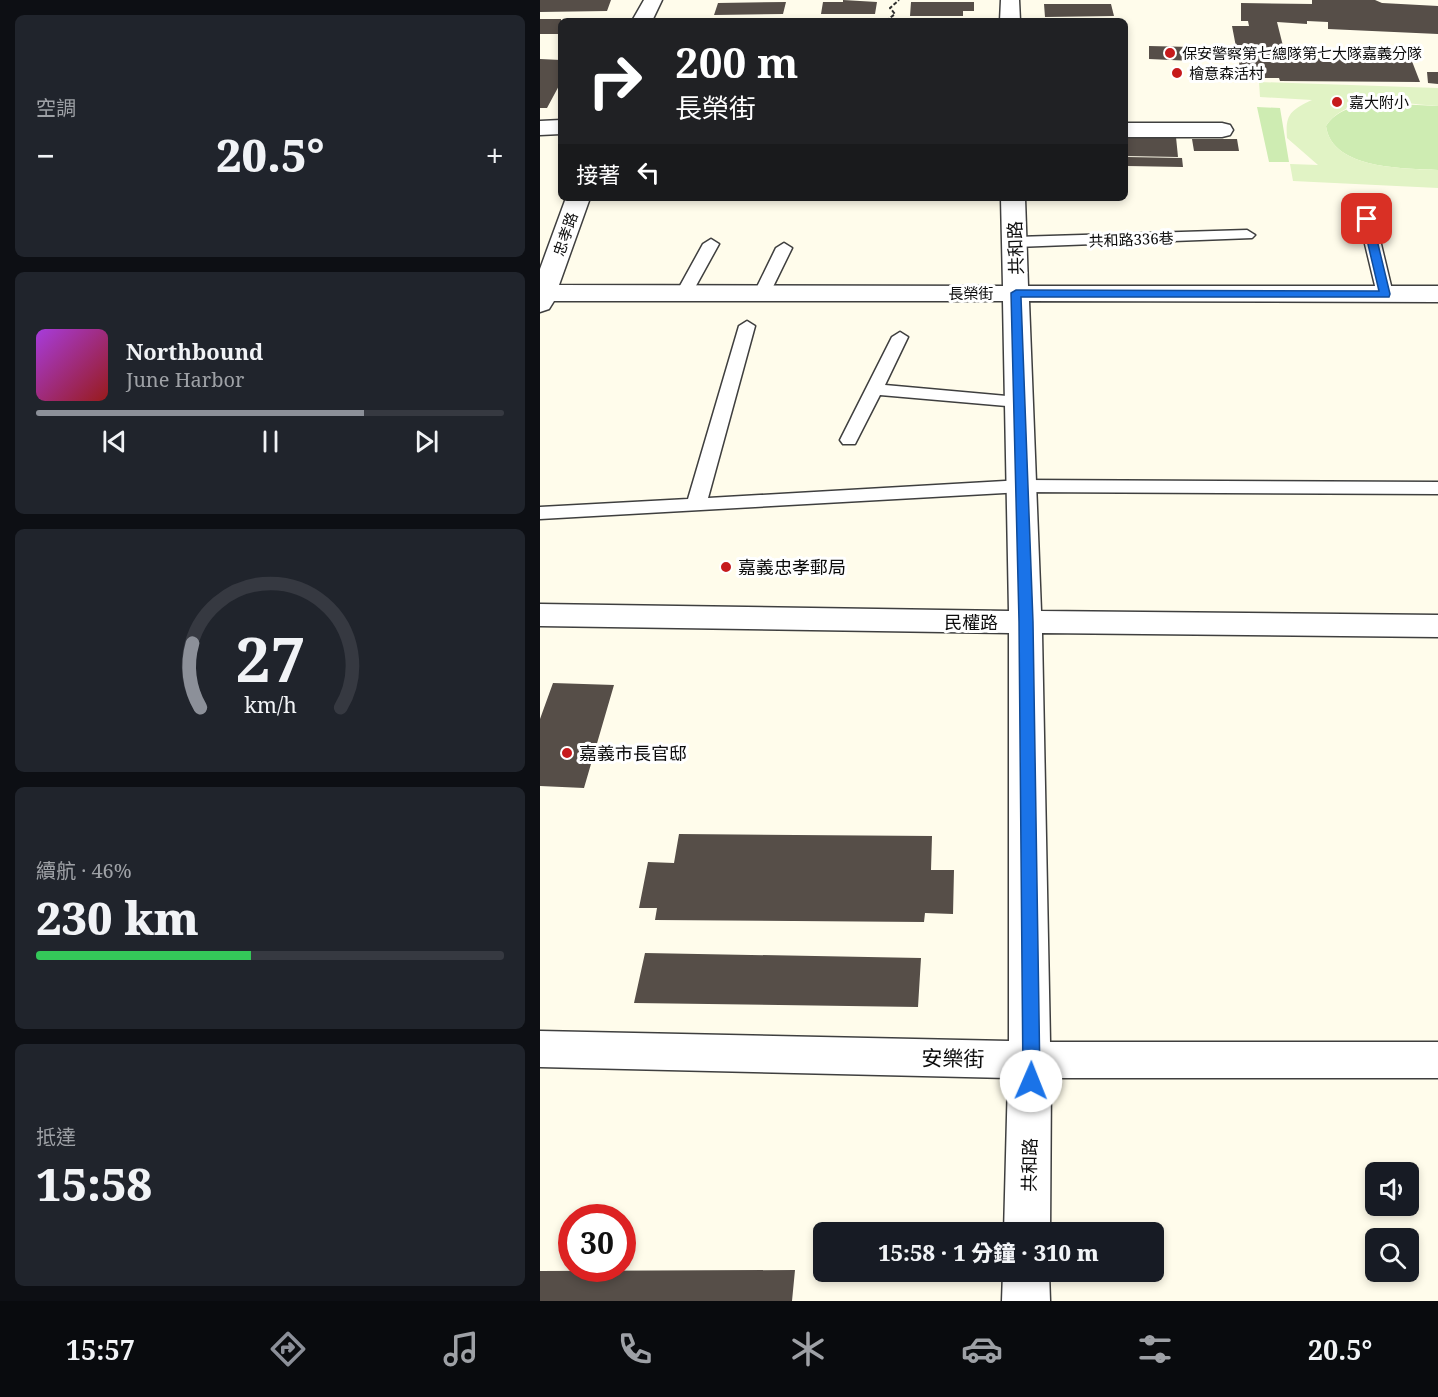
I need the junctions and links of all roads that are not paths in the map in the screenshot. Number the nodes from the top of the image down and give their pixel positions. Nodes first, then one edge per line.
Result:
1 (653, 0) edge
2 (1010, 0) edge
3 (644, 18) edge
4 (1010, 18) edge
5 (558, 127) edge
6 (540, 128) edge
7 (1128, 130) edge
8 (1222, 130) dead end
9 (577, 201) edge
10 (1013, 201) edge
11 (1367, 219) dead end
12 (1247, 235) dead end
13 (1014, 242) junction
14 (711, 244) dead end
15 (784, 248) dead end
16 (684, 293) junction
17 (762, 293) junction
18 (1016, 293) junction
19 (1385, 294) junction
20 (1438, 294) edge
21 (542, 297) edge
22 (747, 326) dead end
23 (900, 337) dead end
24 (874, 389) junction
25 (1019, 402) junction
26 (849, 441) dead end
27 (1022, 486) junction
28 (1438, 488) edge
29 (696, 505) junction
30 (540, 513) edge
31 (540, 615) edge
32 (1026, 622) junction
33 (1438, 626) edge
34 (540, 1049) edge
35 (1032, 1060) junction
36 (1438, 1060) edge
37 (1027, 1222) edge
38 (1026, 1282) edge
39 (1026, 1301) edge

1 - 3 street
2 - 4 street
5 - 6 street
7 - 8 street
9 - 21 street, 忠孝路
10 - 13 street, 共和路
11 - 19 lane
12 - 13 lane, 共和路336巷
13 - 18 street, 共和路
14 - 16 lane
15 - 17 lane
16 - 17 street, 長榮街
16 - 21 street, 長榮街
17 - 18 street, 長榮街
18 - 19 street, 長榮街
18 - 25 street, 共和路
19 - 20 street, 長榮街
22 - 29 lane
23 - 24 lane
24 - 25 lane
24 - 26 lane
25 - 27 street, 共和路
27 - 28 lane
27 - 29 lane
27 - 32 street, 共和路
29 - 30 lane
31 - 32 street, 民權路
32 - 33 street, 民權路
32 - 35 street, 共和路
34 - 35 street, 安樂街
35 - 36 street, 安樂街
35 - 37 street, 共和路
38 - 39 street

